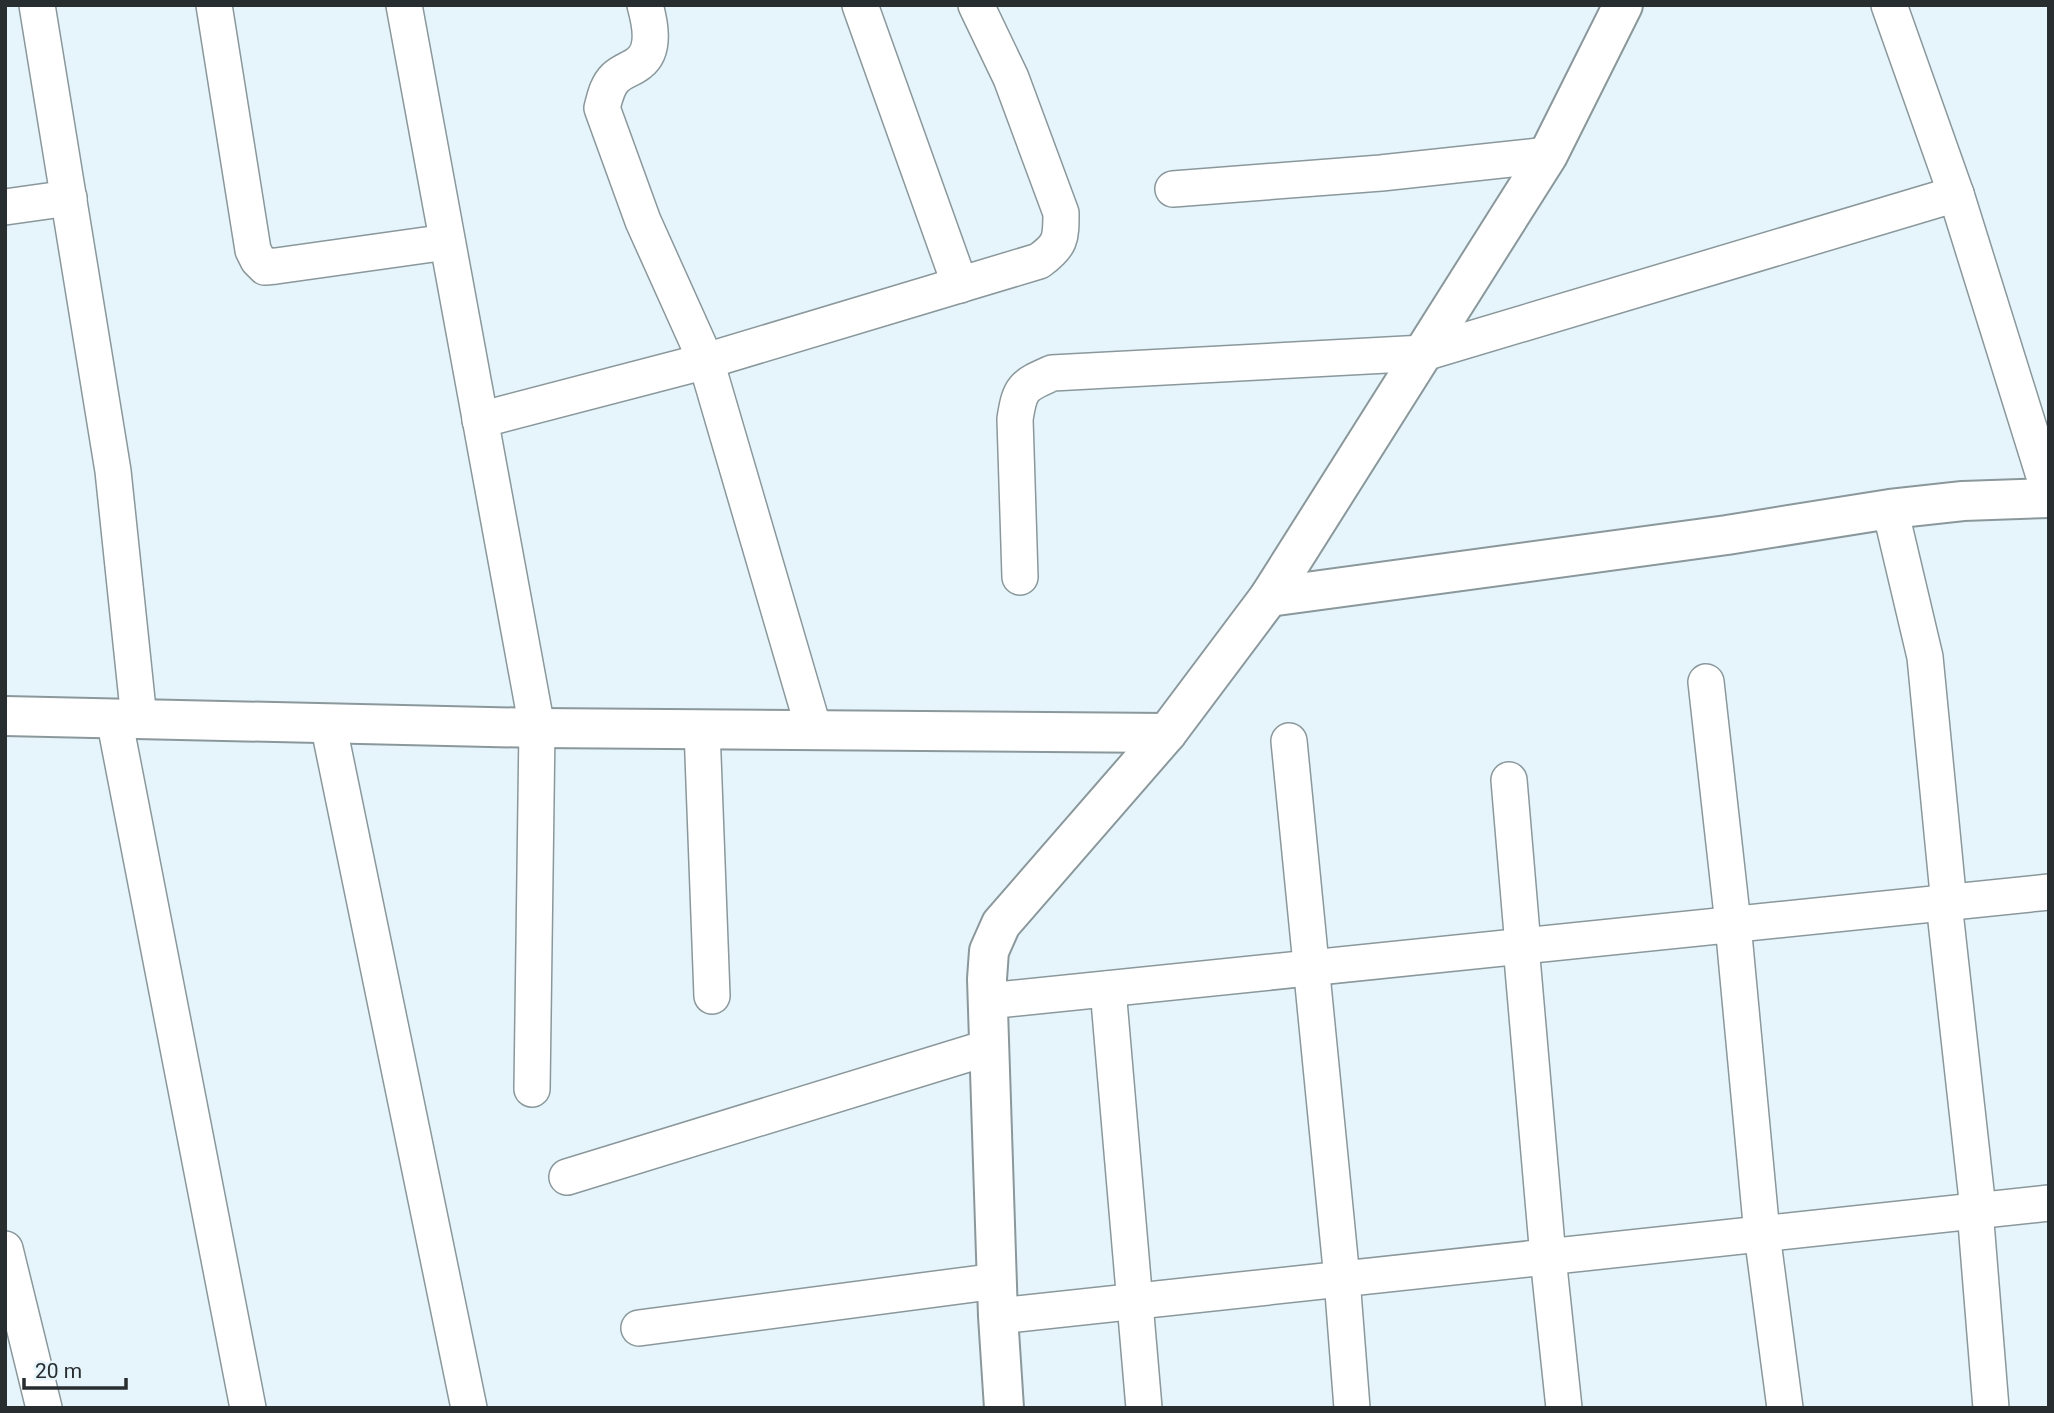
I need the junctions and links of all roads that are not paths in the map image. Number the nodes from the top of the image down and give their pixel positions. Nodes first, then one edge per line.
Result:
1 (37, 5) edge
2 (214, 5) edge
3 (404, 5) edge
4 (645, 5) edge
5 (860, 5) edge
6 (976, 5) edge
7 (1623, 5) edge
8 (1889, 5) edge
9 (1548, 155) junction
10 (1173, 189) dead end
11 (1956, 194) junction
12 (69, 198) junction
13 (5, 207) edge
14 (447, 242) junction
15 (960, 285) junction
16 (1423, 353) junction
17 (706, 361) junction
18 (480, 420) junction
19 (2049, 492) edge
20 (2049, 498) edge
21 (1890, 509) junction
22 (1020, 577) dead end
23 (1269, 597) junction
24 (1706, 682) dead end
25 (5, 716) edge
26 (126, 719) junction
27 (328, 723) junction
28 (537, 728) junction
29 (702, 729) junction
30 (814, 730) junction
31 (1167, 733) junction
32 (1289, 741) dead end
33 (1509, 780) dead end
34 (2049, 892) edge
35 (1944, 903) junction
36 (1733, 924) junction
37 (1521, 946) junction
38 (1311, 967) junction
39 (1108, 989) junction
40 (712, 996) dead end
41 (988, 1001) junction
42 (990, 1047) junction
43 (532, 1089) dead end
44 (567, 1177) dead end
45 (2049, 1203) edge
46 (1975, 1210) junction
47 (1762, 1234) junction
48 (5, 1249) edge
49 (1548, 1256) junction
50 (1342, 1279) junction
51 (998, 1299) junction
52 (1136, 1301) junction
53 (639, 1328) dead end
54 (44, 1408) edge
55 (248, 1408) edge
56 (469, 1408) edge
57 (1004, 1408) edge
58 (1144, 1408) edge
59 (1352, 1408) edge
60 (1564, 1408) edge
61 (1785, 1408) edge
62 (1991, 1408) edge

1 - 12 street
2 - 14 street
3 - 14 street
4 - 17 street
5 - 15 street
6 - 15 street
7 - 9 street
8 - 11 street
9 - 10 street
9 - 16 street
11 - 16 street
11 - 19 street
12 - 13 street
12 - 26 street
14 - 18 street
15 - 17 street
16 - 22 street
16 - 23 street
17 - 18 street
17 - 30 street
18 - 28 street
20 - 21 street
21 - 23 street
21 - 35 street
23 - 31 street
24 - 36 street
25 - 26 street
26 - 27 street
26 - 55 street
27 - 28 street
27 - 56 street
28 - 29 street
28 - 43 street
29 - 30 street
29 - 40 street
30 - 31 street
31 - 41 street
32 - 38 street
33 - 37 street
34 - 35 street
35 - 36 street
35 - 46 street
36 - 37 street
36 - 47 street
37 - 38 street
37 - 49 street
38 - 39 street
38 - 50 street
39 - 41 street
39 - 52 street
41 - 42 street
42 - 44 street
42 - 51 street
45 - 46 street
46 - 47 street
46 - 62 street
47 - 49 street
47 - 61 street
48 - 54 street
49 - 50 street
49 - 60 street
50 - 52 street
50 - 59 street
51 - 52 street
51 - 53 street
51 - 57 street
52 - 58 street

